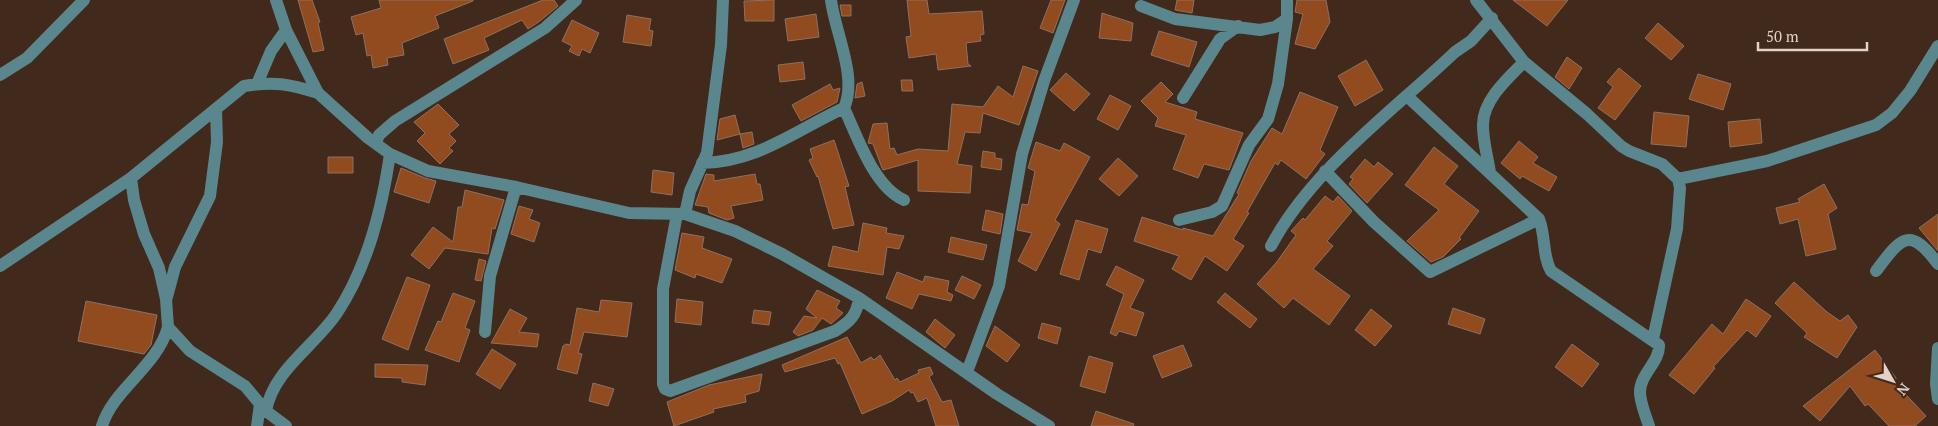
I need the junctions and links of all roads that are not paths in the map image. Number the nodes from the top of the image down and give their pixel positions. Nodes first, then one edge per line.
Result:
1 (84, 0) edge
2 (276, 0) edge
3 (576, 0) edge
4 (723, 0) edge
5 (831, 0) edge
6 (1074, 0) edge
7 (1287, 0) edge
8 (1476, 0) edge
9 (1141, 6) dead end
10 (1492, 18) junction
11 (1287, 19) junction
12 (1238, 26) junction
13 (286, 30) junction
14 (1938, 46) edge
15 (1524, 62) junction
16 (0, 75) edge
17 (257, 84) junction
18 (318, 93) junction
19 (1408, 97) junction
20 (1183, 98) dead end
21 (844, 108) junction
22 (216, 109) junction
23 (376, 143) junction
24 (390, 154) junction
25 (702, 163) junction
26 (1325, 171) junction
27 (1490, 173) junction
28 (131, 178) junction
29 (1678, 179) junction
30 (516, 187) junction
31 (904, 200) dead end
32 (681, 214) junction
33 (1540, 219) junction
34 (1179, 220) dead end
35 (1270, 246) dead end
36 (1938, 264) edge
37 (0, 266) edge
38 (1876, 271) dead end
39 (859, 298) junction
40 (166, 299) junction
41 (168, 327) junction
42 (485, 332) dead end
43 (1653, 339) junction
44 (1938, 348) edge
45 (967, 372) junction
46 (1938, 400) edge
47 (263, 408) junction
48 (102, 426) edge
49 (258, 426) edge
50 (286, 426) edge
51 (1050, 426) edge
52 (1650, 426) edge

1 - 16 street
2 - 13 street
3 - 23 street
4 - 25 street
5 - 21 street
6 - 45 street
7 - 11 street
8 - 10 street
9 - 12 street
10 - 15 street
10 - 19 street
11 - 12 street
11 - 34 street
12 - 20 street
13 - 17 street
13 - 18 street
14 - 29 street
15 - 27 street
15 - 29 street
17 - 18 street
17 - 22 street
18 - 23 street
19 - 26 street
19 - 27 street
21 - 25 street
21 - 31 street
22 - 28 street
22 - 40 street
23 - 24 street
24 - 30 street
24 - 47 street
25 - 32 street
26 - 33 street
26 - 35 street
27 - 33 street
28 - 37 street
28 - 40 street
29 - 43 street
30 - 32 street
30 - 42 street
32 - 39 street
32 - 39 street
33 - 43 street
36 - 38 street
39 - 45 street
40 - 41 street
41 - 47 street
41 - 48 street
43 - 52 street
44 - 46 street
45 - 51 street
47 - 49 street
47 - 50 street

